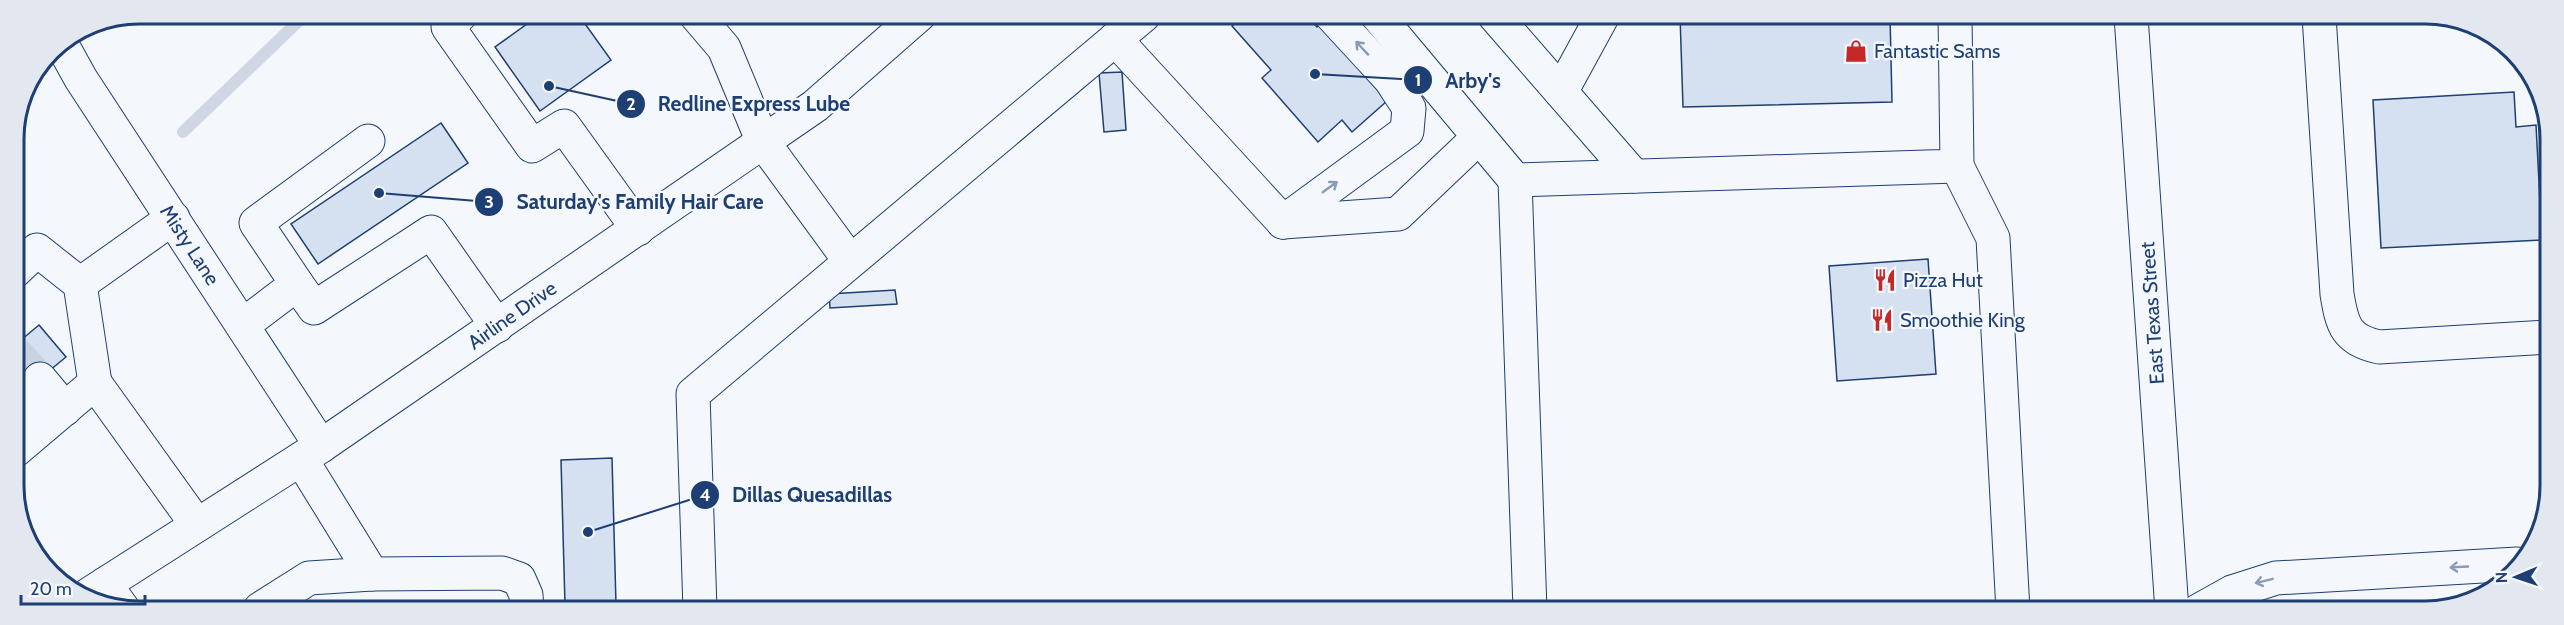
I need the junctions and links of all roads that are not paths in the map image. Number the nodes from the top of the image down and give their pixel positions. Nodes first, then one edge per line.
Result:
1 (451, 24) edge
2 (709, 24) edge
3 (909, 24) edge
4 (1133, 24) edge
5 (1339, 24) edge
6 (1385, 24) edge
7 (1502, 24) edge
8 (1599, 24) edge
9 (1955, 24) edge
10 (2133, 24) edge
11 (2320, 24) edge
12 (1115, 39) junction
13 (65, 51) edge
14 (1561, 92) junction
15 (1479, 137) junction
16 (368, 141) dead end
17 (763, 142) junction
18 (1957, 166) junction
19 (1634, 176) junction
20 (1515, 180) junction
21 (173, 219) junction
22 (1283, 222) junction
23 (638, 229) junction
24 (850, 261) junction
25 (24, 262) edge
26 (80, 284) junction
27 (297, 284) junction
28 (243, 325) junction
29 (497, 326) junction
30 (2540, 337) edge
31 (95, 383) junction
32 (29, 388) tunnel mouth
33 (54, 417) junction
34 (24, 441) edge
35 (311, 453) junction
36 (197, 525) junction
37 (2486, 566) edge
38 (372, 574) junction
39 (106, 596) edge
40 (273, 601) edge
41 (526, 601) edge
42 (700, 601) edge
43 (1530, 601) edge
44 (2012, 601) edge
45 (2171, 601) edge
46 (2216, 601) edge

1 - 23 main road
2 - 17 main road
3 - 17 main road, Airline Drive
4 - 12 main road
22 -> 5 main road
6 - 15 main road
7 - 14 main road
8 - 14 main road
9 - 18 main road
10 - 45 main road, East Texas Street
11 - 30 main road
12 - 22 main road
12 - 24 main road
13 - 21 main road, Misty Lane
14 - 19 main road
15 - 20 main road
15 - 22 main road
16 - 27 main road
17 - 23 main road, Airline Drive
17 - 24 main road
18 - 19 main road
18 - 44 main road
19 - 20 main road
20 - 43 main road
21 - 26 main road
21 - 28 main road, Misty Lane
23 - 29 main road, Airline Drive
24 - 42 main road
25 - 26 main road
26 - 31 main road
27 - 28 main road
27 - 29 main road
28 - 35 main road, Misty Lane
29 - 35 main road, Airline Drive
31 - 33 main road
31 - 36 main road
32 - 33 main road
33 - 34 main road
35 - 36 main road, Airline Drive
35 - 38 main road, Misty Lane
36 - 39 main road, Airline Drive
37 -> 46 main road
38 - 40 main road
38 - 41 main road

